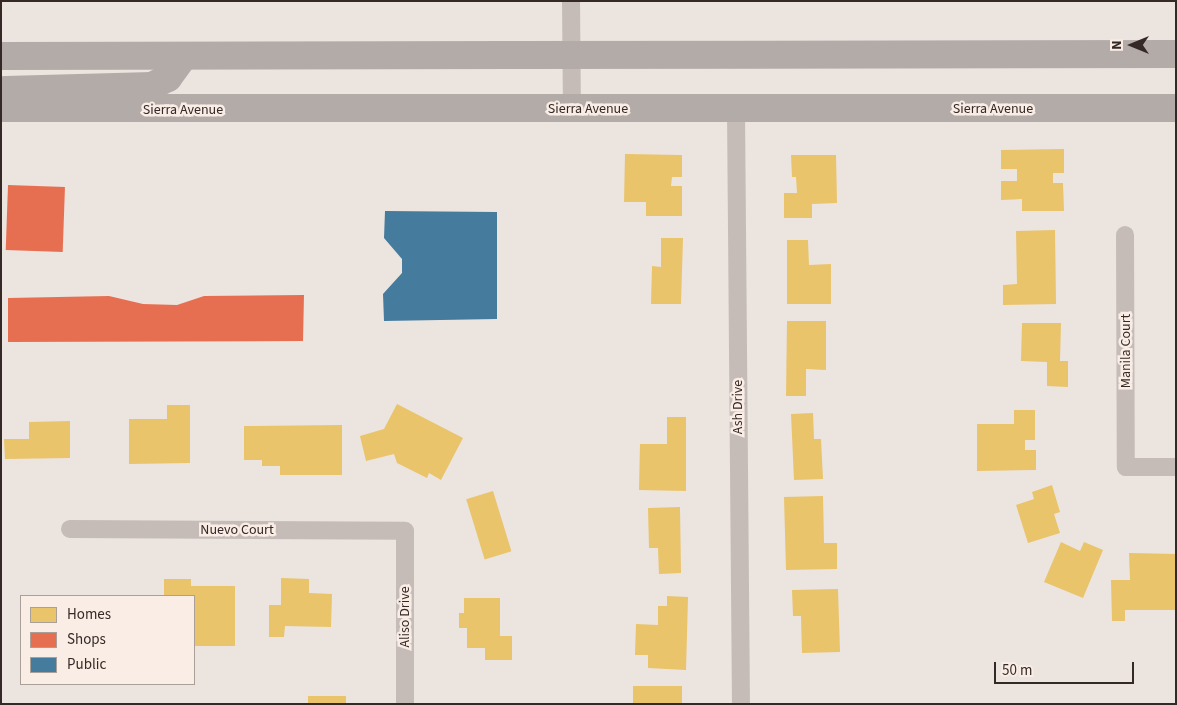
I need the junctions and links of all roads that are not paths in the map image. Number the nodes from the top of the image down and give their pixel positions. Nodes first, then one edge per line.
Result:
1 (571, 1) edge
2 (1176, 54) edge
3 (571, 55) junction
4 (1, 56) edge
5 (184, 56) junction
6 (1, 94) edge
7 (1, 108) edge
8 (1176, 108) edge
9 (572, 109) junction
10 (736, 110) junction
11 (1125, 234) dead end
12 (1176, 467) edge
13 (70, 529) dead end
14 (405, 531) joint
15 (405, 704) edge
16 (741, 704) edge

1 - 3 street
2 - 3 main road
3 - 5 main road
3 - 9 street
4 - 5 main road
5 - 6 main road
7 - 9 main road, Sierra Avenue
8 - 10 main road, Sierra Avenue
9 - 10 main road, Sierra Avenue
10 - 16 street, Ash Drive
11 - 12 street, Manila Court
13 - 14 street, Nuevo Court
14 - 15 street, Aliso Drive

